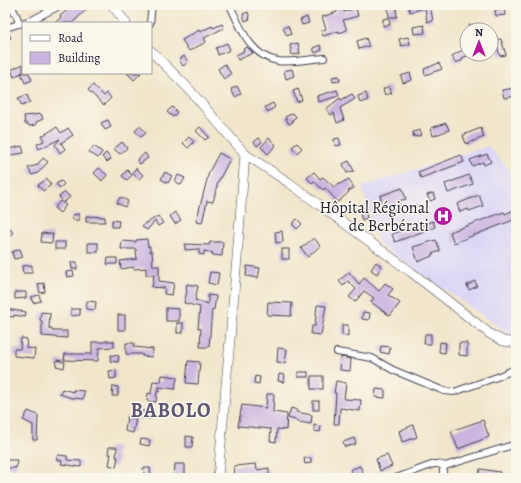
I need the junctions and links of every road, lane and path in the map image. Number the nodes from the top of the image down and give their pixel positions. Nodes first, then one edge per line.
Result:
1 (11, 5) edge
2 (61, 5) edge
3 (112, 5) edge
4 (152, 5) edge
5 (230, 5) edge
6 (24, 22) edge
7 (125, 22) edge
8 (150, 22) edge
9 (22, 23) edge
10 (19, 24) junction
11 (6, 28) edge
12 (152, 52) edge
13 (324, 58) dead end
14 (245, 154) junction
15 (516, 343) edge
16 (337, 352) dead end
17 (516, 367) edge
18 (516, 444) edge
19 (444, 466) junction
20 (218, 478) edge
21 (396, 478) edge
22 (443, 478) edge

1 - 10 street
2 - 6 street
3 - 7 street
4 - 8 street
5 - 13 street
9 - 10 street
10 - 11 street
12 - 14 street
14 - 15 street
14 - 20 street
16 - 17 street
18 - 19 street
19 - 21 street
19 - 22 street

